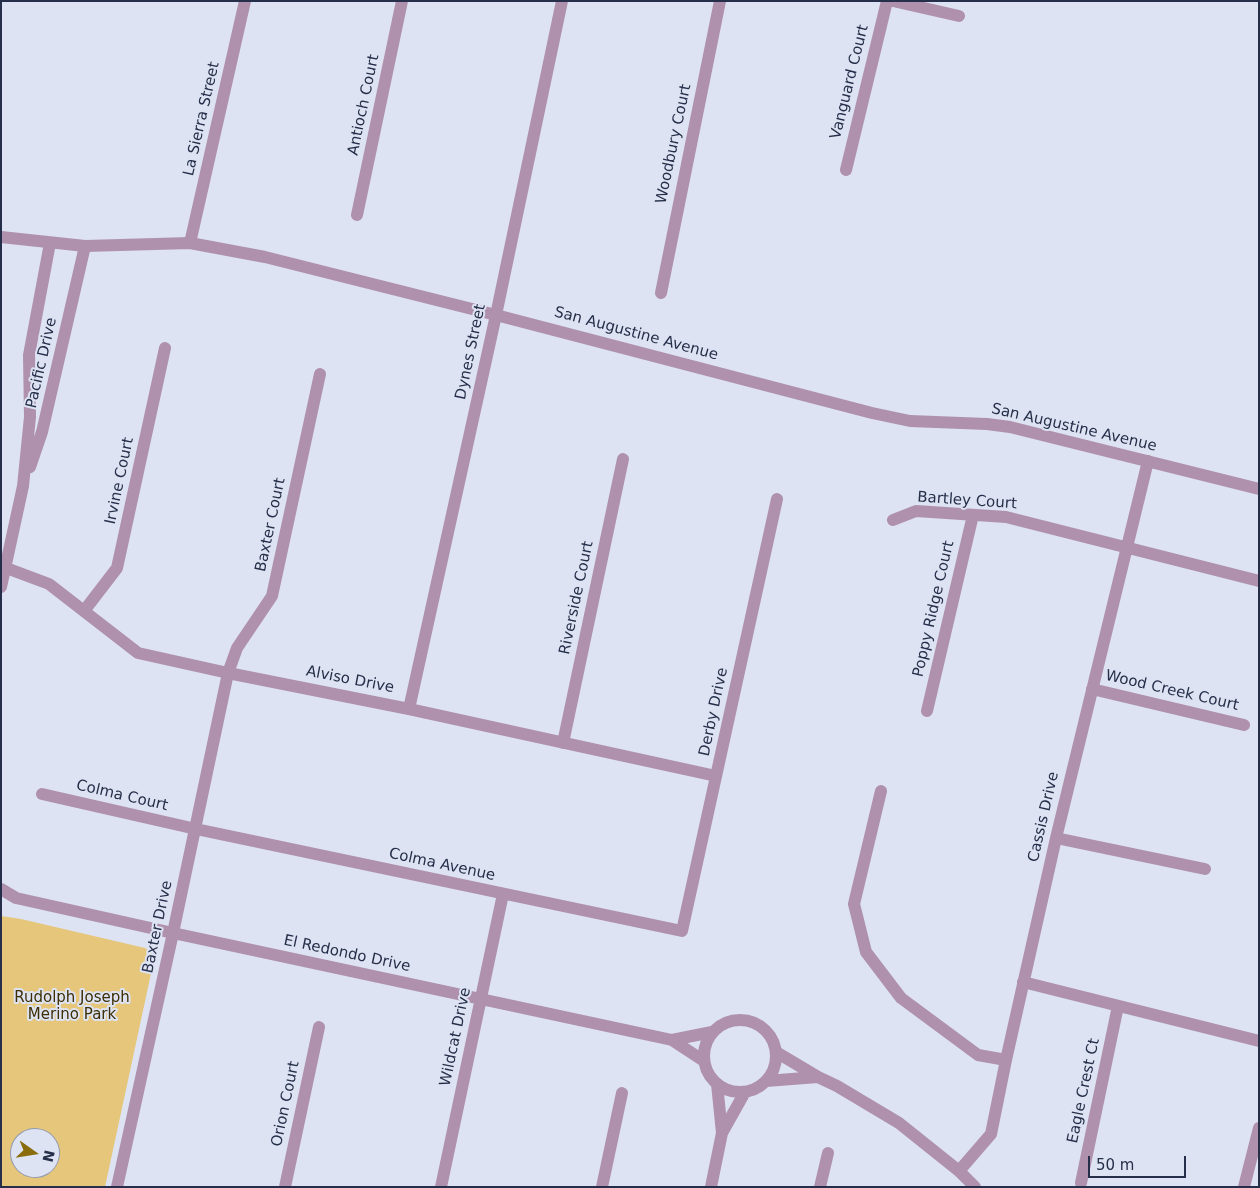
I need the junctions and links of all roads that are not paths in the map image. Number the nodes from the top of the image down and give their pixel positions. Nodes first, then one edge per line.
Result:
1 (245, 1) edge
2 (402, 1) edge
3 (562, 1) edge
4 (720, 1) edge
5 (887, 1) edge
6 (893, 1) edge
7 (960, 16) dead end
8 (846, 170) dead end
9 (357, 215) dead end
10 (1, 237) edge
11 (50, 243) junction
12 (190, 243) junction
13 (86, 246) junction
14 (661, 293) dead end
15 (496, 315) junction
16 (166, 348) dead end
17 (320, 374) dead end
18 (623, 459) dead end
19 (1148, 461) junction
20 (23, 486) junction
21 (1259, 489) edge
22 (777, 498) dead end
23 (973, 514) junction
24 (893, 520) dead end
25 (1126, 547) junction
26 (3, 566) edge
27 (1259, 581) edge
28 (1, 587) edge
29 (84, 611) junction
30 (228, 673) junction
31 (1092, 689) junction
32 (409, 709) junction
33 (927, 710) dead end
34 (1244, 725) dead end
35 (563, 743) junction
36 (716, 776) junction
37 (881, 791) dead end
38 (42, 794) dead end
39 (196, 830) junction
40 (1056, 838) junction
41 (1205, 869) dead end
42 (1, 889) edge
43 (503, 894) junction
44 (16, 898) junction
45 (1, 900) edge
46 (682, 931) joint
47 (173, 933) junction
48 (1023, 982) junction
49 (481, 999) junction
50 (1118, 1006) junction
51 (319, 1027) dead end
52 (712, 1032) junction
53 (672, 1040) junction
54 (1259, 1041) edge
55 (776, 1052) junction
56 (1006, 1060) junction
57 (704, 1061) junction
58 (818, 1077) junction
59 (766, 1081) junction
60 (717, 1084) junction
61 (745, 1092) junction
62 (622, 1093) dead end
63 (1259, 1128) edge
64 (722, 1133) junction
65 (828, 1153) dead end
66 (958, 1171) junction
67 (1081, 1183) dead end
68 (117, 1187) edge
69 (285, 1187) edge
70 (441, 1187) edge
71 (602, 1187) edge
72 (711, 1187) edge
73 (820, 1187) edge
74 (976, 1187) edge
75 (1244, 1187) edge

1 - 12 street, La Sierra Street
2 - 9 street, Antioch Court
3 - 15 street, Dynes Street
4 - 14 street, Woodbury Court
5 - 8 street, Vanguard Court
6 - 7 street
10 - 11 street, San Augustine Avenue
11 - 13 street, San Augustine Avenue
11 - 20 street, Pacific Drive
12 - 13 street, San Augustine Avenue
12 - 15 street, San Augustine Avenue
13 - 20 street, Pacific Drive
15 - 19 street, San Augustine Avenue
15 - 32 street, Dynes Street
16 - 29 street, Irvine Court
17 - 30 street, Baxter Court
18 - 35 street, Riverside Court
19 - 21 street, San Augustine Avenue
19 - 25 street, Cassis Drive
20 - 26 street, Pacific Drive
22 - 36 street, Derby Drive
23 - 24 street, Bartley Court
23 - 25 street, Bartley Court
23 - 33 street, Poppy Ridge Court
25 - 27 street, Bartley Court
25 - 31 street, Cassis Drive
26 - 28 street, Pacific Drive
26 - 29 street, Alviso Drive
29 - 30 street, Alviso Drive
30 - 32 street, Alviso Drive
30 - 39 street, Baxter Drive
31 - 34 street, Wood Creek Court
31 - 40 street, Cassis Drive
32 - 35 street, Alviso Drive
35 - 36 street, Alviso Drive
36 - 46 street, Derby Drive
37 - 56 street
38 - 39 street, Colma Court
39 - 43 street, Colma Avenue
39 - 47 street, Baxter Drive
40 - 41 street
40 - 48 street, Cassis Drive
42 - 44 street, El Redondo Drive
43 - 46 street, Colma Avenue
43 - 49 street, Wildcat Drive
44 - 45 street, El Redondo Drive
44 - 47 street, El Redondo Drive
47 - 49 street, El Redondo Drive
47 - 68 street, Baxter Drive
48 - 50 street
48 - 56 street, Cassis Drive
49 - 53 street, El Redondo Drive
49 - 70 street, Wildcat Drive
50 - 54 street
50 - 67 street, Eagle Crest Ct
51 - 69 street, Orion Court
52 - 53 street, El Redondo Drive
52 - 55 street
52 - 57 street
53 - 57 street, El Redondo Drive
55 - 58 street
55 - 59 street
56 - 66 street, Cassis Drive
57 - 60 street
58 - 59 street
58 - 66 street
59 - 61 street
60 - 61 street
60 - 64 street
61 - 64 street
62 - 71 street
63 - 75 street
64 - 72 street
65 - 73 street
66 - 74 street

